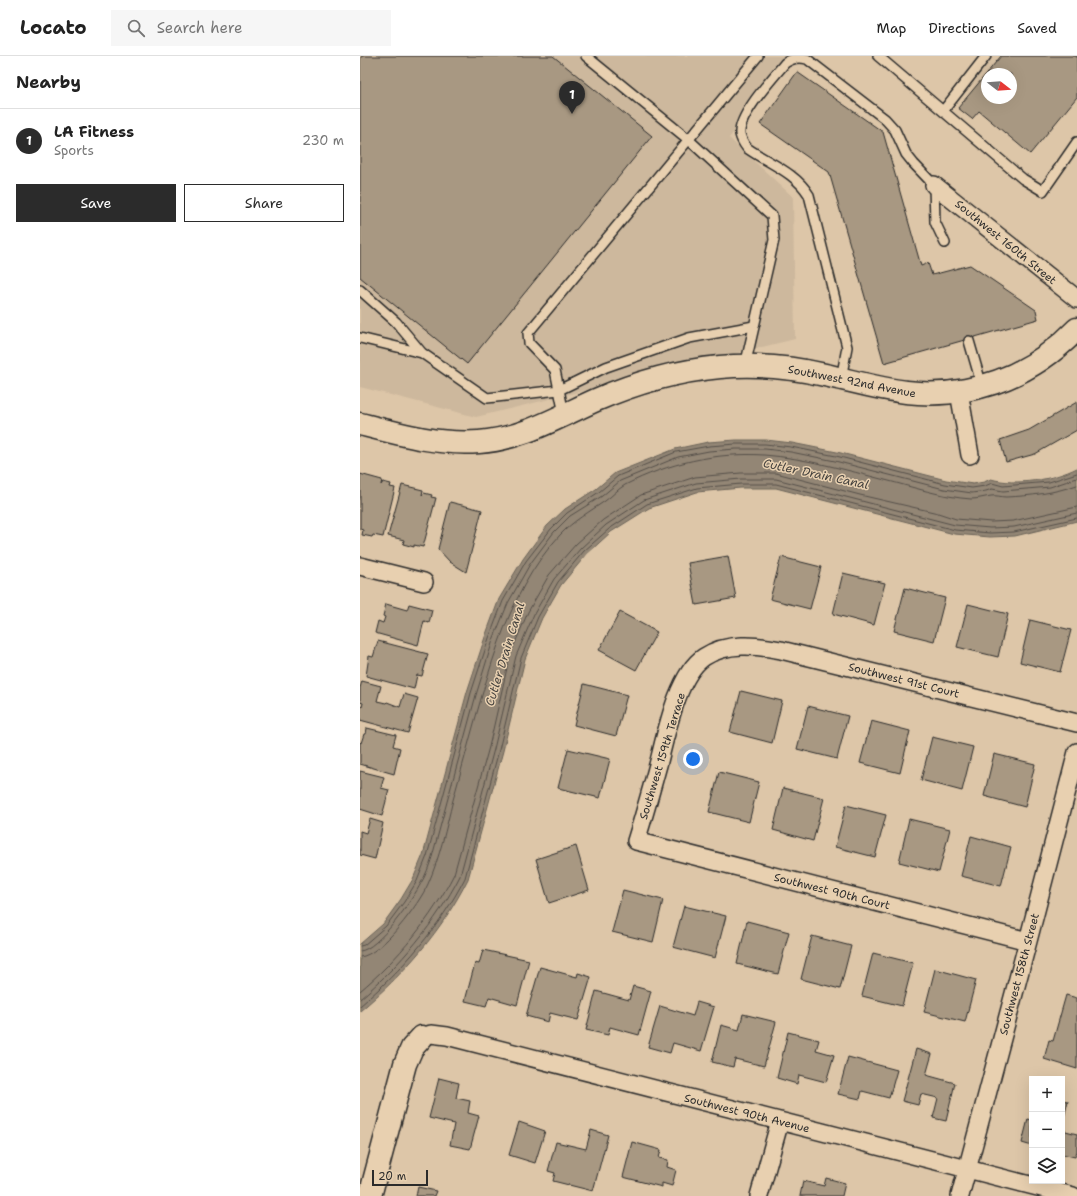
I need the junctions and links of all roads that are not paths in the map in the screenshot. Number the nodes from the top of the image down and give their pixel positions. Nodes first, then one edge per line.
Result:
1 (586, 56) edge
2 (758, 56) edge
3 (878, 56) edge
4 (986, 56) edge
5 (943, 111) junction
6 (689, 140) junction
7 (1077, 142) edge
8 (934, 185) junction
9 (945, 244) dead end
10 (360, 290) edge
11 (1077, 299) edge
12 (754, 326) junction
13 (1077, 329) edge
14 (360, 338) edge
15 (969, 341) dead end
16 (422, 352) junction
17 (745, 366) junction
18 (841, 379) junction
19 (982, 386) junction
20 (559, 390) junction
21 (959, 392) junction
22 (564, 416) junction
23 (360, 424) edge
24 (970, 455) dead end
25 (360, 566) edge
26 (424, 582) dead end
27 (730, 647) joint
28 (1077, 723) edge
29 (1077, 752) edge
30 (636, 842) joint
31 (1028, 941) junction
32 (422, 1037) joint
33 (780, 1121) junction
34 (967, 1169) junction
35 (370, 1196) edge
36 (759, 1196) edge
37 (960, 1196) edge
38 (1073, 1196) edge

1 - 6 lane
2 - 6 lane
3 - 5 lane
4 - 5 lane
5 - 7 lane
6 - 12 lane
6 - 20 lane
8 - 9 lane
8 - 11 street, Southwest 160th Street
8 - 18 lane
10 - 16 lane
12 - 17 lane
12 - 20 lane
13 - 19 street, Southwest 92nd Avenue
14 - 16 lane
15 - 19 lane
16 - 20 lane
17 - 18 street, Southwest 92nd Avenue
17 - 22 street, Southwest 92nd Avenue
18 - 21 street, Southwest 92nd Avenue
19 - 21 street, Southwest 92nd Avenue
20 - 22 lane
21 - 24 street
22 - 23 street, Southwest 92nd Avenue
25 - 26 street
27 - 28 street, Southwest 91st Court
27 - 30 street, Southwest 159th Terrace
29 - 31 street, Southwest 158th Street
30 - 31 street, Southwest 90th Court
31 - 34 street, Southwest 158th Street
32 - 33 street, Southwest 90th Avenue
32 - 35 street
33 - 34 street, Southwest 90th Avenue
33 - 36 street
34 - 37 street, Southwest 158th Street
34 - 38 street, Southwest 90th Avenue

